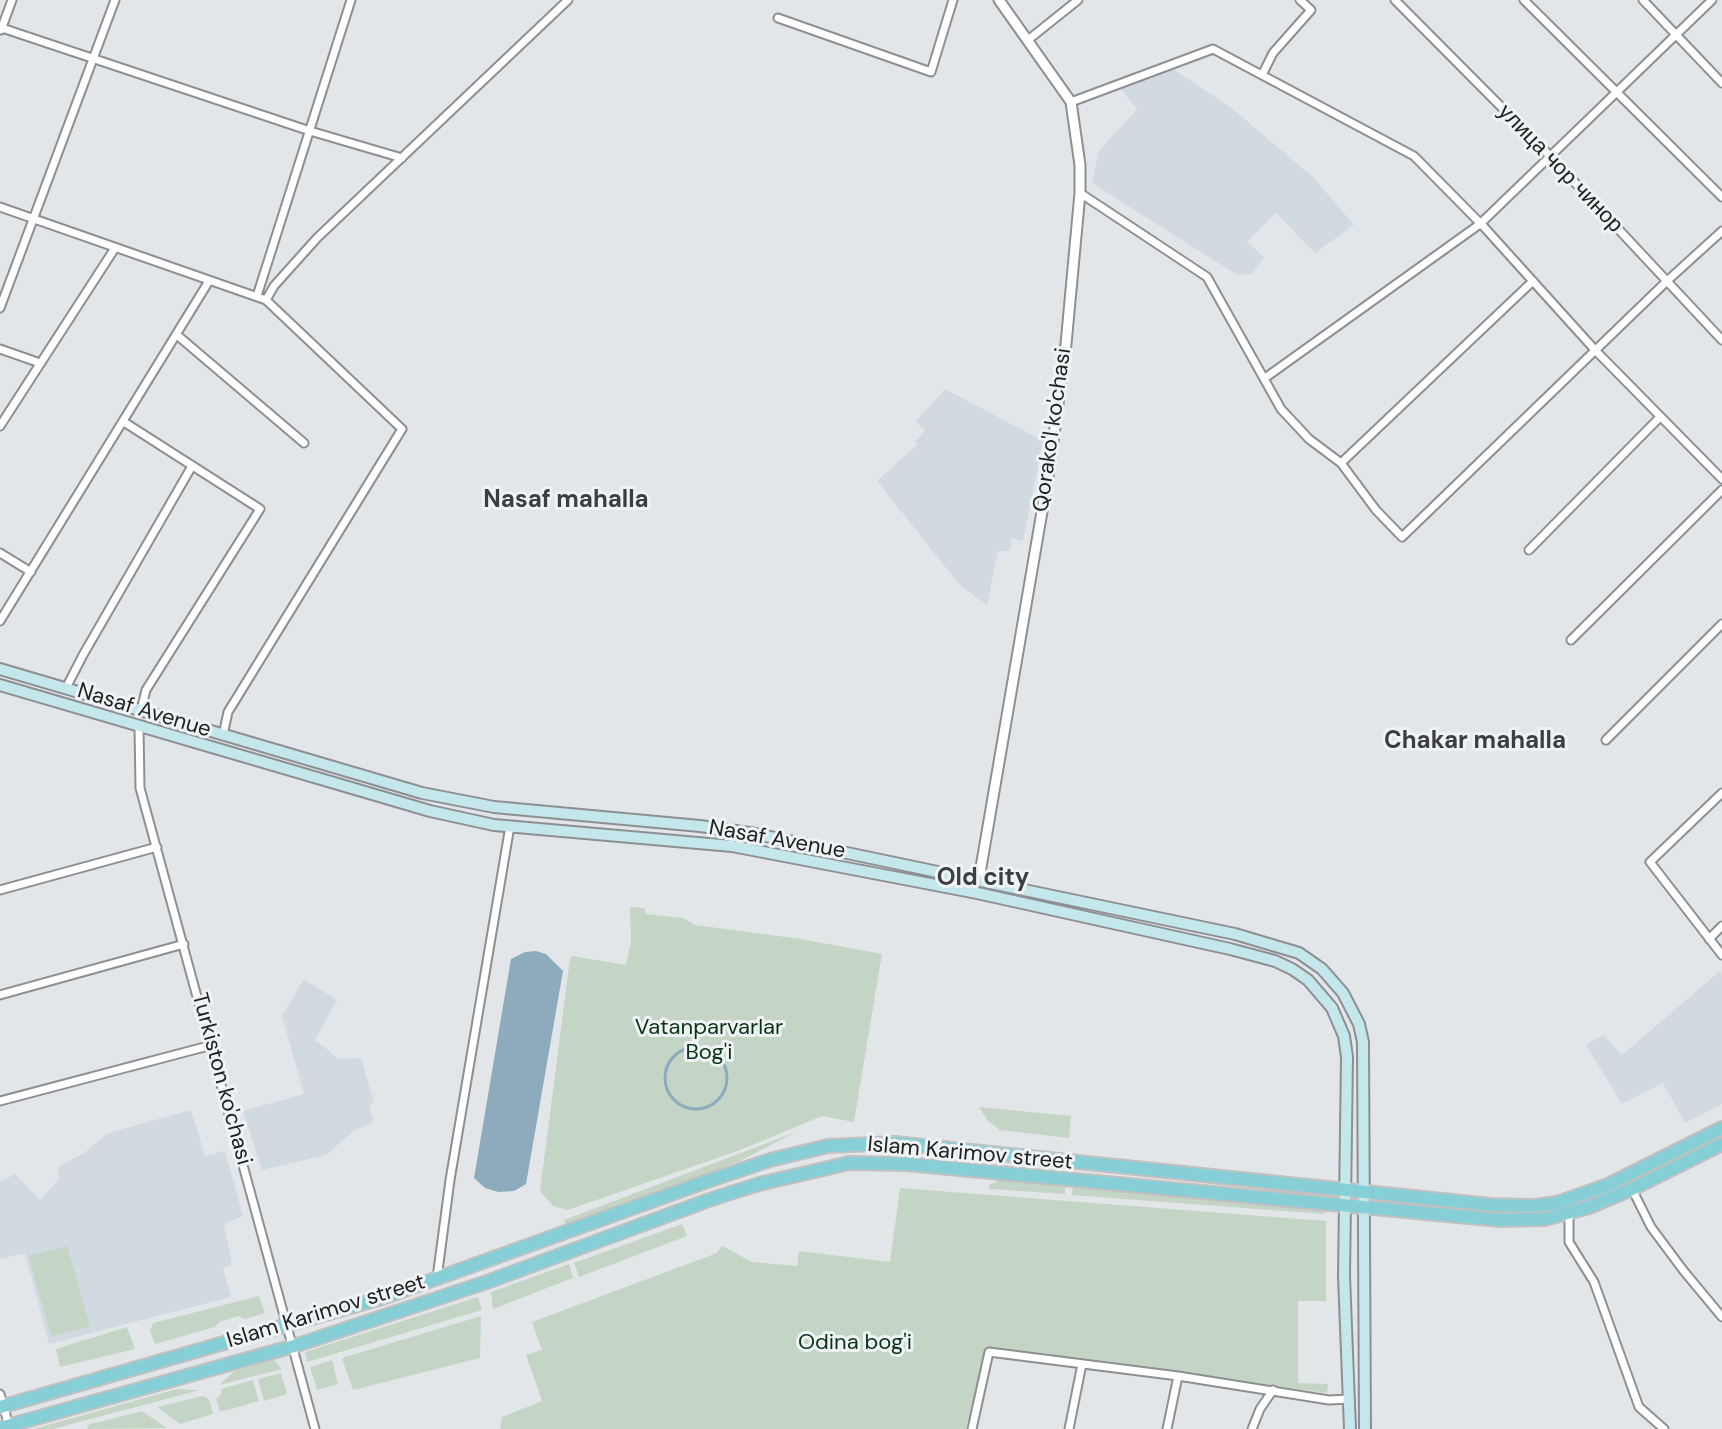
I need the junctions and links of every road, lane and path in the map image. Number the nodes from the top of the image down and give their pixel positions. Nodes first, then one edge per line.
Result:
1 (12, 0) edge
2 (115, 0) edge
3 (351, 0) edge
4 (568, 0) edge
5 (953, 0) edge
6 (999, 0) edge
7 (1078, 0) edge
8 (1300, 0) edge
9 (1395, 0) edge
10 (1524, 0) edge
11 (1643, 0) edge
12 (1712, 0) edge
13 (778, 18) dead end
14 (1, 30) edge
15 (1677, 34) junction
16 (1028, 40) junction
17 (93, 59) junction
18 (1262, 75) junction
19 (1722, 83) edge
20 (1616, 93) junction
21 (1071, 102) junction
22 (310, 131) junction
23 (1550, 156) junction
24 (402, 158) junction
25 (1080, 193) junction
26 (1722, 197) edge
27 (0, 207) edge
28 (32, 218) junction
29 (1480, 224) junction
30 (1722, 231) edge
31 (115, 248) junction
32 (209, 281) junction
33 (1533, 281) junction
34 (1667, 281) junction
35 (257, 296) junction
36 (266, 300) junction
37 (0, 308) edge
38 (177, 335) junction
39 (1722, 340) edge
40 (0, 349) edge
41 (1595, 350) junction
42 (40, 363) junction
43 (1265, 378) junction
44 (1660, 417) junction
45 (124, 422) junction
46 (0, 426) edge
47 (304, 443) dead end
48 (1341, 463) junction
49 (192, 466) junction
50 (1722, 479) edge
51 (1722, 490) edge
52 (1529, 550) dead end
53 (0, 553) edge
54 (31, 572) junction
55 (0, 621) edge
56 (1722, 624) edge
57 (1571, 640) dead end
58 (0, 669) edge
59 (0, 685) edge
60 (66, 688) junction
61 (141, 710) junction
62 (139, 728) junction
63 (223, 735) junction
64 (1606, 740) dead end
65 (1722, 793) edge
66 (510, 826) junction
67 (157, 847) junction
68 (979, 879) junction
69 (0, 890) edge
70 (977, 893) junction
71 (1172, 920) junction
72 (1722, 926) edge
73 (1169, 935) junction
74 (1709, 939) junction
75 (184, 944) junction
76 (1722, 955) edge
77 (0, 995) edge
78 (212, 1045) junction
79 (0, 1101) edge
80 (1722, 1128) edge
81 (1722, 1144) edge
82 (1345, 1189) junction
83 (1632, 1189) junction
84 (1363, 1191) junction
85 (663, 1197) junction
86 (1346, 1207) junction
87 (1364, 1208) junction
88 (1569, 1213) junction
89 (669, 1215) junction
90 (437, 1278) junction
91 (1722, 1317) edge
92 (288, 1326) junction
93 (294, 1346) junction
94 (1082, 1364) junction
95 (1178, 1376) junction
96 (1273, 1390) junction
97 (1349, 1399) junction
98 (1, 1402) edge
99 (6, 1427) edge
100 (315, 1429) edge
101 (972, 1429) edge
102 (1069, 1429) edge
103 (1167, 1429) edge
104 (1252, 1429) edge
105 (1350, 1429) edge
106 (1365, 1429) edge
107 (1664, 1429) edge

1 - 14 street
2 - 17 street
3 - 22 street
4 - 24 street
5 - 13 street
6 - 16 street, Qorako'l ko'chasi
7 - 16 street
8 - 18 street
9 - 23 street, улица чор чинор
10 - 20 street
11 - 15 street
12 - 15 street
14 - 17 street
15 - 19 street
15 - 20 street
16 - 21 street, Qorako'l ko'chasi
17 - 22 street
17 - 28 street
18 - 21 street
18 - 29 street
20 - 23 street
20 - 26 street
21 - 25 street, Qorako'l ko'chasi
22 - 24 street
22 - 35 street
23 - 29 street
23 - 34 street, улица чор чинор
24 - 36 street
25 - 43 street
25 - 68 street, Qorako'l ko'chasi
27 - 28 street
28 - 31 street
28 - 37 street
29 - 33 street
29 - 43 street
30 - 34 street
31 - 32 street
31 - 42 street
32 - 35 street
32 - 38 street
33 - 41 street
33 - 48 street
34 - 39 street, улица чор чинор
34 - 41 street
35 - 36 street
36 - 63 street
38 - 45 street
38 - 47 street
40 - 42 street
41 - 44 street
41 - 48 street
42 - 46 street
43 - 48 street
44 - 50 street
44 - 52 street
45 - 49 street
45 - 54 street
49 - 60 street
49 - 61 street
51 - 57 street
53 - 54 street
54 - 55 street
56 - 64 street
58 - 60 main road, Nasaf Avenue
59 - 62 main road, Nasaf Avenue
60 - 61 main road, Nasaf Avenue
61 - 63 main road, Nasaf Avenue
62 - 66 main road, Nasaf Avenue
62 - 67 street, Turkiston ko'chasi
63 - 68 main road, Nasaf Avenue
65 - 74 street
66 - 70 main road, Nasaf Avenue
66 - 90 street
67 - 69 street
67 - 75 street, Turkiston ko'chasi
68 - 70 street
68 - 71 main road, Nasaf Avenue
70 - 73 main road, Nasaf Avenue
71 - 73 main road
71 - 84 main road, Nasaf Avenue
72 - 74 street
73 - 82 main road, Nasaf Avenue
74 - 76 street
75 - 77 street
75 - 78 street, Turkiston ko'chasi
78 - 79 street
78 - 92 street, Turkiston ko'chasi
80 - 84 main road, Islam Karimov street
81 - 83 main road, Islam Karimov street
82 - 84 main road, Islam Karimov street
82 - 85 main road, Islam Karimov street
82 - 86 main road, Nasaf Avenue
83 - 88 main road, Islam Karimov street
83 - 91 street
84 - 87 main road, Nasaf Avenue
85 - 89 main road
85 - 90 main road, Islam Karimov street
86 - 87 main road, Islam Karimov street
86 - 89 main road, Islam Karimov street
86 - 97 main road, Nasaf Avenue
87 - 88 main road, Islam Karimov street
87 - 106 main road, Nasaf Avenue
88 - 107 street
89 - 93 main road, Islam Karimov street
90 - 92 main road, Islam Karimov street
92 - 93 street, Turkiston ko'chasi
92 - 98 main road, Islam Karimov street
93 - 99 main road, Islam Karimov street
93 - 100 street, Turkiston ko'chasi
94 - 95 street
94 - 101 street
94 - 102 street
95 - 96 street
95 - 103 street
96 - 97 street
96 - 104 street
97 - 105 main road, Nasaf Avenue
98 - 99 street

